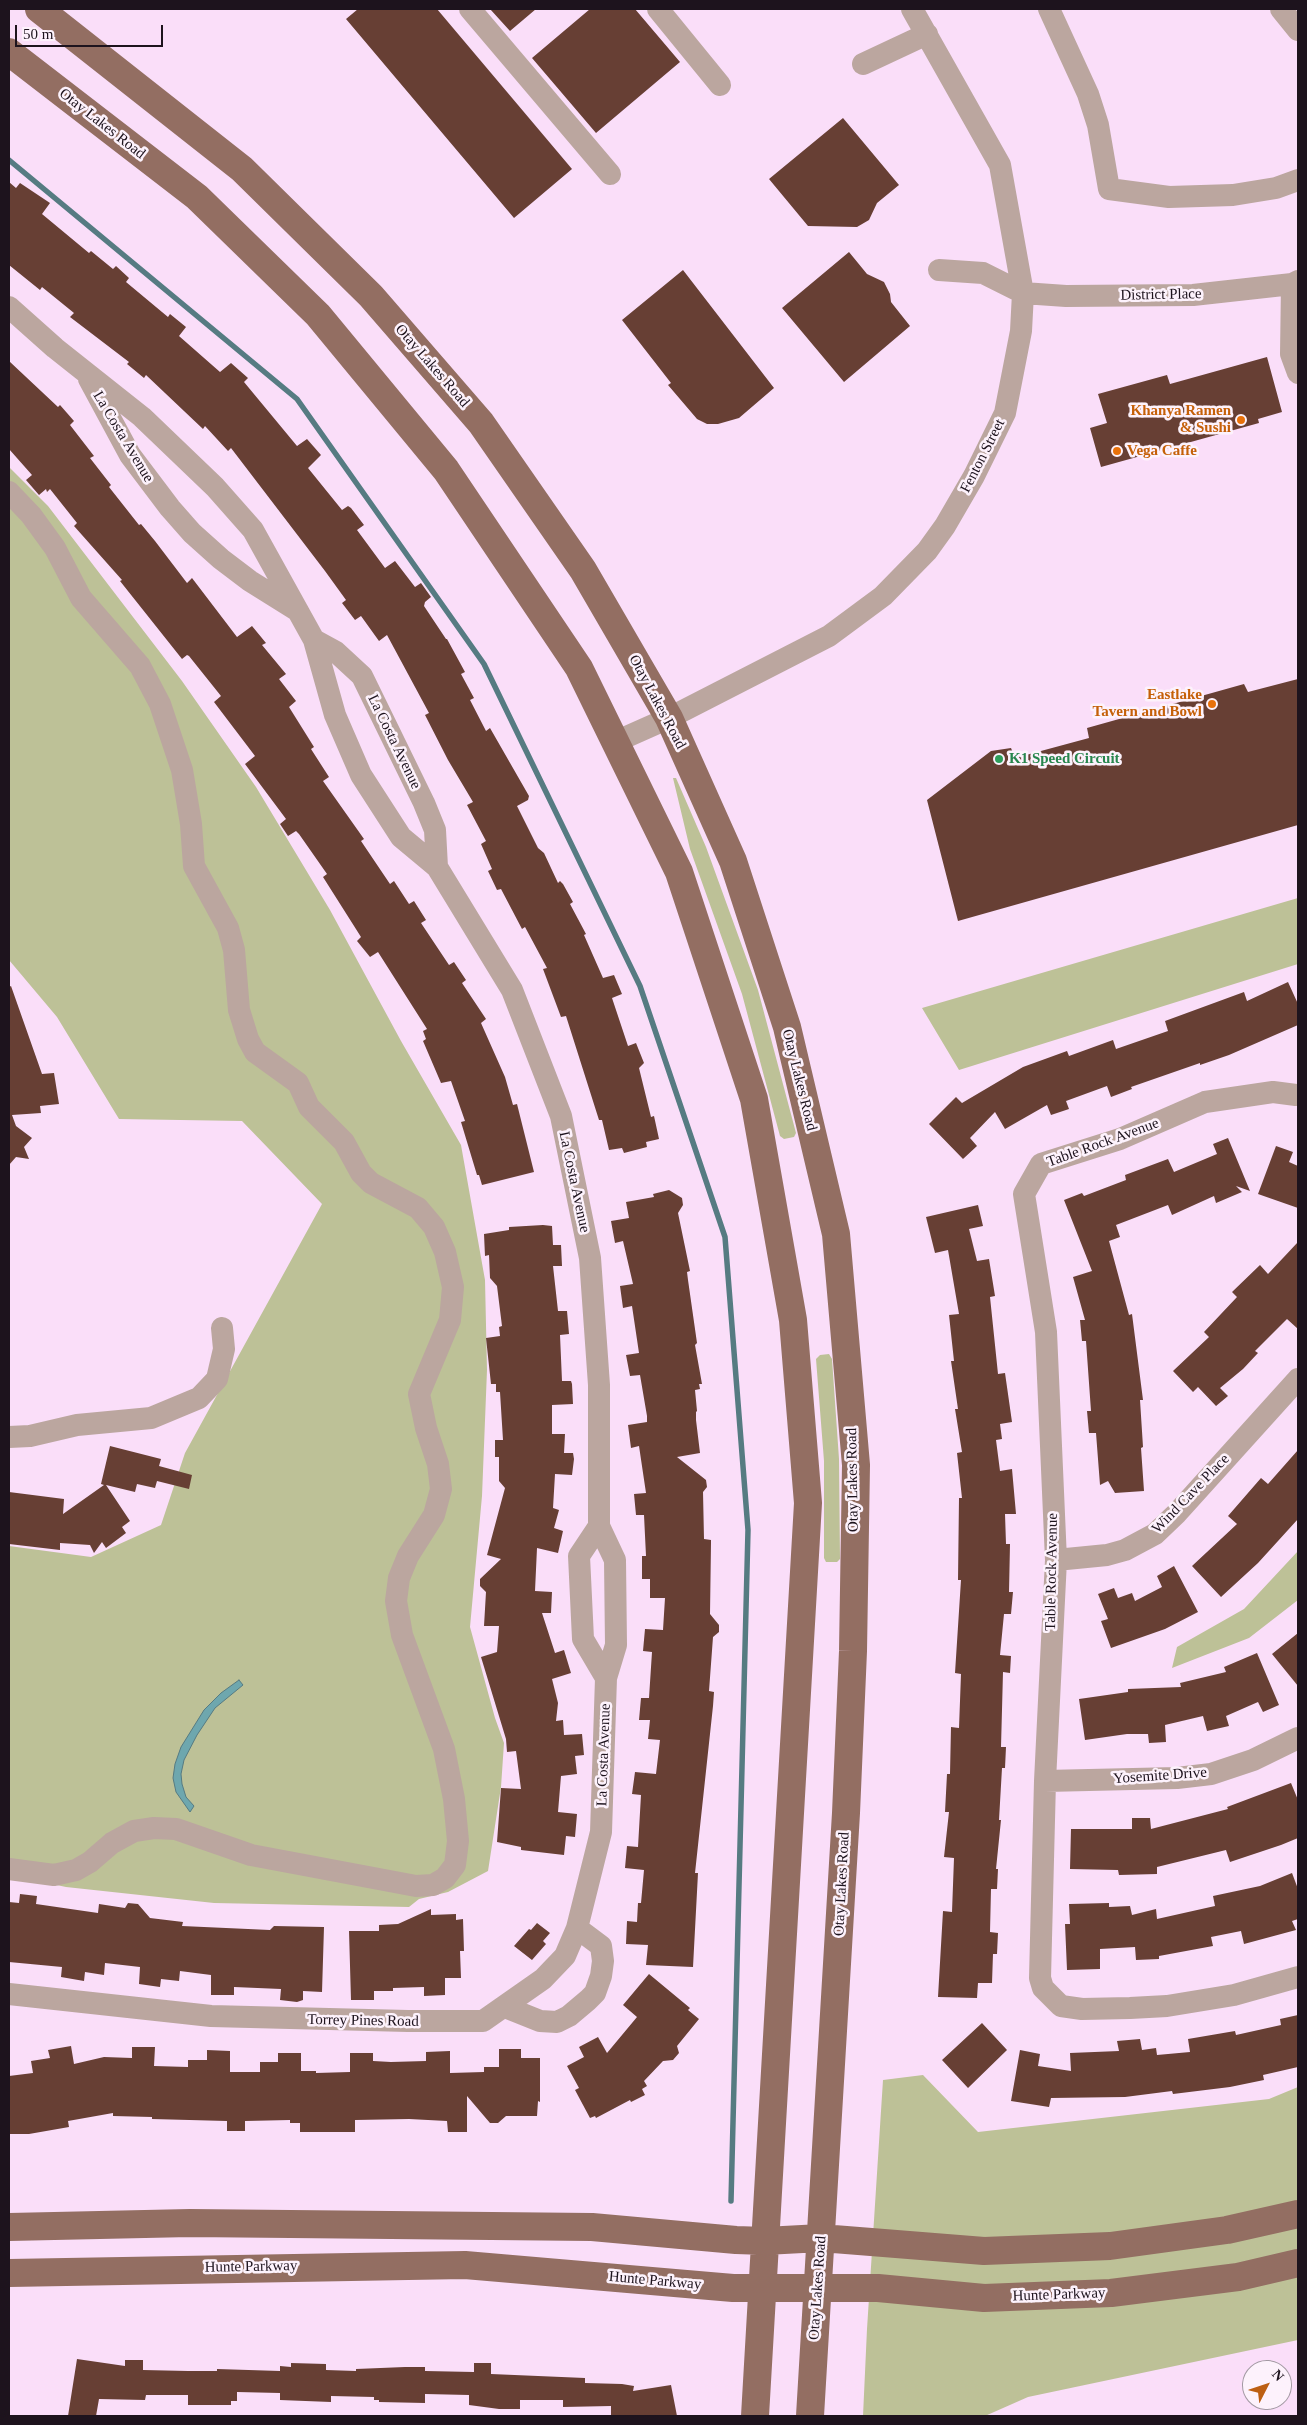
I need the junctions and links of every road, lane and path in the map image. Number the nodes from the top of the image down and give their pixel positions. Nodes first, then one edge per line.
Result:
1 (39, 9) edge
2 (470, 9) edge
3 (658, 9) edge
4 (912, 9) edge
5 (1049, 9) edge
6 (1281, 9) edge
7 (1298, 30) edge
8 (926, 34) junction
9 (9, 52) edge
10 (862, 64) dead end
11 (720, 85) dead end
12 (610, 174) dead end
13 (1298, 180) edge
14 (939, 270) dead end
15 (1295, 283) edge
16 (1022, 293) junction
17 (9, 307) edge
18 (85, 372) junction
19 (1298, 373) edge
20 (9, 492) edge
21 (301, 613) junction
22 (314, 640) junction
23 (669, 718) junction
24 (616, 742) junction
25 (437, 867) junction
26 (1296, 1094) dead end
27 (222, 1328) dead end
28 (1298, 1379) edge
29 (19, 1436) edge
30 (599, 1526) junction
31 (1056, 1560) junction
32 (606, 1678) junction
33 (1298, 1738) edge
34 (1045, 1781) junction
35 (601, 1832) joint
36 (9, 1868) edge
37 (577, 1928) junction
38 (1298, 1977) edge
39 (9, 1994) edge
40 (505, 2007) junction
41 (1298, 2214) edge
42 (9, 2227) edge
43 (821, 2238) junction
44 (765, 2241) junction
45 (1298, 2263) edge
46 (9, 2272) edge
47 (818, 2288) junction
48 (762, 2290) junction
49 (755, 2416) edge
50 (810, 2416) edge

1 - 23 main road, Otay Lakes Road
2 - 12 street
3 - 11 street
4 - 8 street, Fenton Street
5 - 13 street
6 - 7 street
8 - 10 street
8 - 16 street, Fenton Street
9 - 24 main road, Otay Lakes Road
14 - 16 street
15 - 16 street, District Place
15 - 19 street
16 - 23 street, Fenton Street
17 - 18 street, La Costa Avenue
18 - 21 street, La Costa Avenue
18 - 21 street, La Costa Avenue
20 - 36 street
21 - 22 street, La Costa Avenue
22 - 25 street, La Costa Avenue
22 - 25 street, La Costa Avenue
23 - 24 street, Fenton Street
23 - 43 main road, Otay Lakes Road
24 - 44 main road, Otay Lakes Road
25 - 30 street, La Costa Avenue
26 - 31 street, Table Rock Avenue
27 - 29 street
28 - 31 street, Wind Cave Place
30 - 32 street, La Costa Avenue
30 - 32 street
31 - 34 street, Table Rock Avenue
32 - 35 street, La Costa Avenue
33 - 34 street, Yosemite Drive
34 - 38 street, Table Rock Avenue
35 - 37 street, Torrey Pines Road
37 - 40 street, Torrey Pines Road
37 - 40 street
39 - 40 street, Torrey Pines Road
41 - 43 main road
42 - 44 main road
43 - 44 main road
43 - 47 main road, Otay Lakes Road
44 - 48 main road, Otay Lakes Road
45 - 47 main road, Hunte Parkway
46 - 48 main road, Hunte Parkway
47 - 48 main road, Hunte Parkway
47 - 50 main road, Otay Lakes Road
48 - 49 main road, Otay Lakes Road

